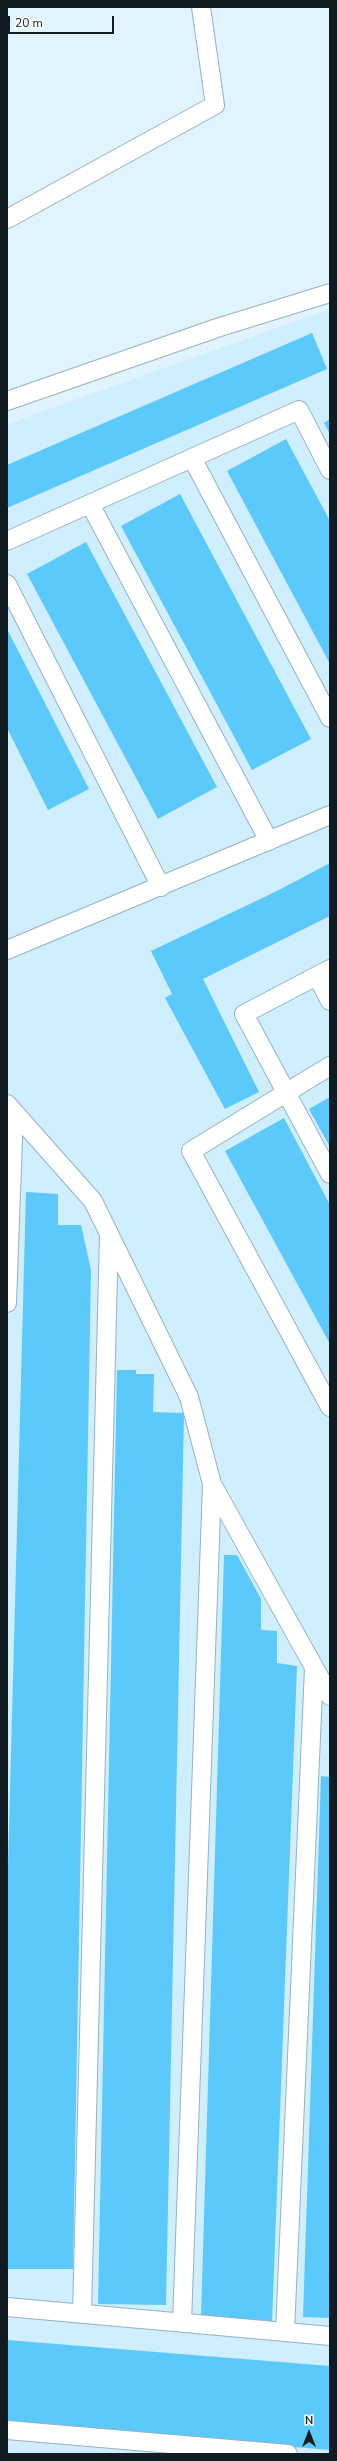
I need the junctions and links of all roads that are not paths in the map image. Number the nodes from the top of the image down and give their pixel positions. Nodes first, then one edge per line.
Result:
1 (201, 7) edge
2 (7, 219) edge
3 (330, 293) edge
4 (7, 401) edge
5 (192, 458) junction
6 (330, 470) edge
7 (90, 504) junction
8 (7, 542) edge
9 (7, 584) edge
10 (330, 718) edge
11 (330, 815) edge
12 (269, 841) junction
13 (161, 886) junction
14 (7, 950) edge
15 (323, 973) edge
16 (330, 1001) edge
17 (330, 1066) edge
18 (286, 1093) junction
19 (10, 1108) edge
20 (330, 1174) edge
21 (109, 1234) junction
22 (7, 1303) edge
23 (330, 1407) edge
24 (212, 1484) junction
25 (314, 1668) junction
26 (330, 1696) edge
27 (7, 2307) edge
28 (82, 2314) junction
29 (182, 2323) junction
30 (286, 2332) junction
31 (330, 2336) edge
32 (7, 2430) edge
33 (288, 2454) edge

1 - 2 lane
3 - 4 lane
5 - 6 lane
5 - 7 lane
5 - 10 lane
7 - 8 lane
7 - 12 lane
9 - 13 lane
11 - 12 lane
12 - 13 lane
13 - 14 lane
15 - 16 lane
15 - 18 lane
17 - 18 lane
18 - 20 lane
18 - 23 lane
19 - 21 lane
19 - 22 lane
21 - 24 lane
21 - 28 lane
24 - 25 lane
24 - 29 lane
25 - 26 lane
25 - 30 lane
27 - 28 lane
28 - 29 lane
29 - 30 lane
30 - 31 lane
32 - 33 lane

